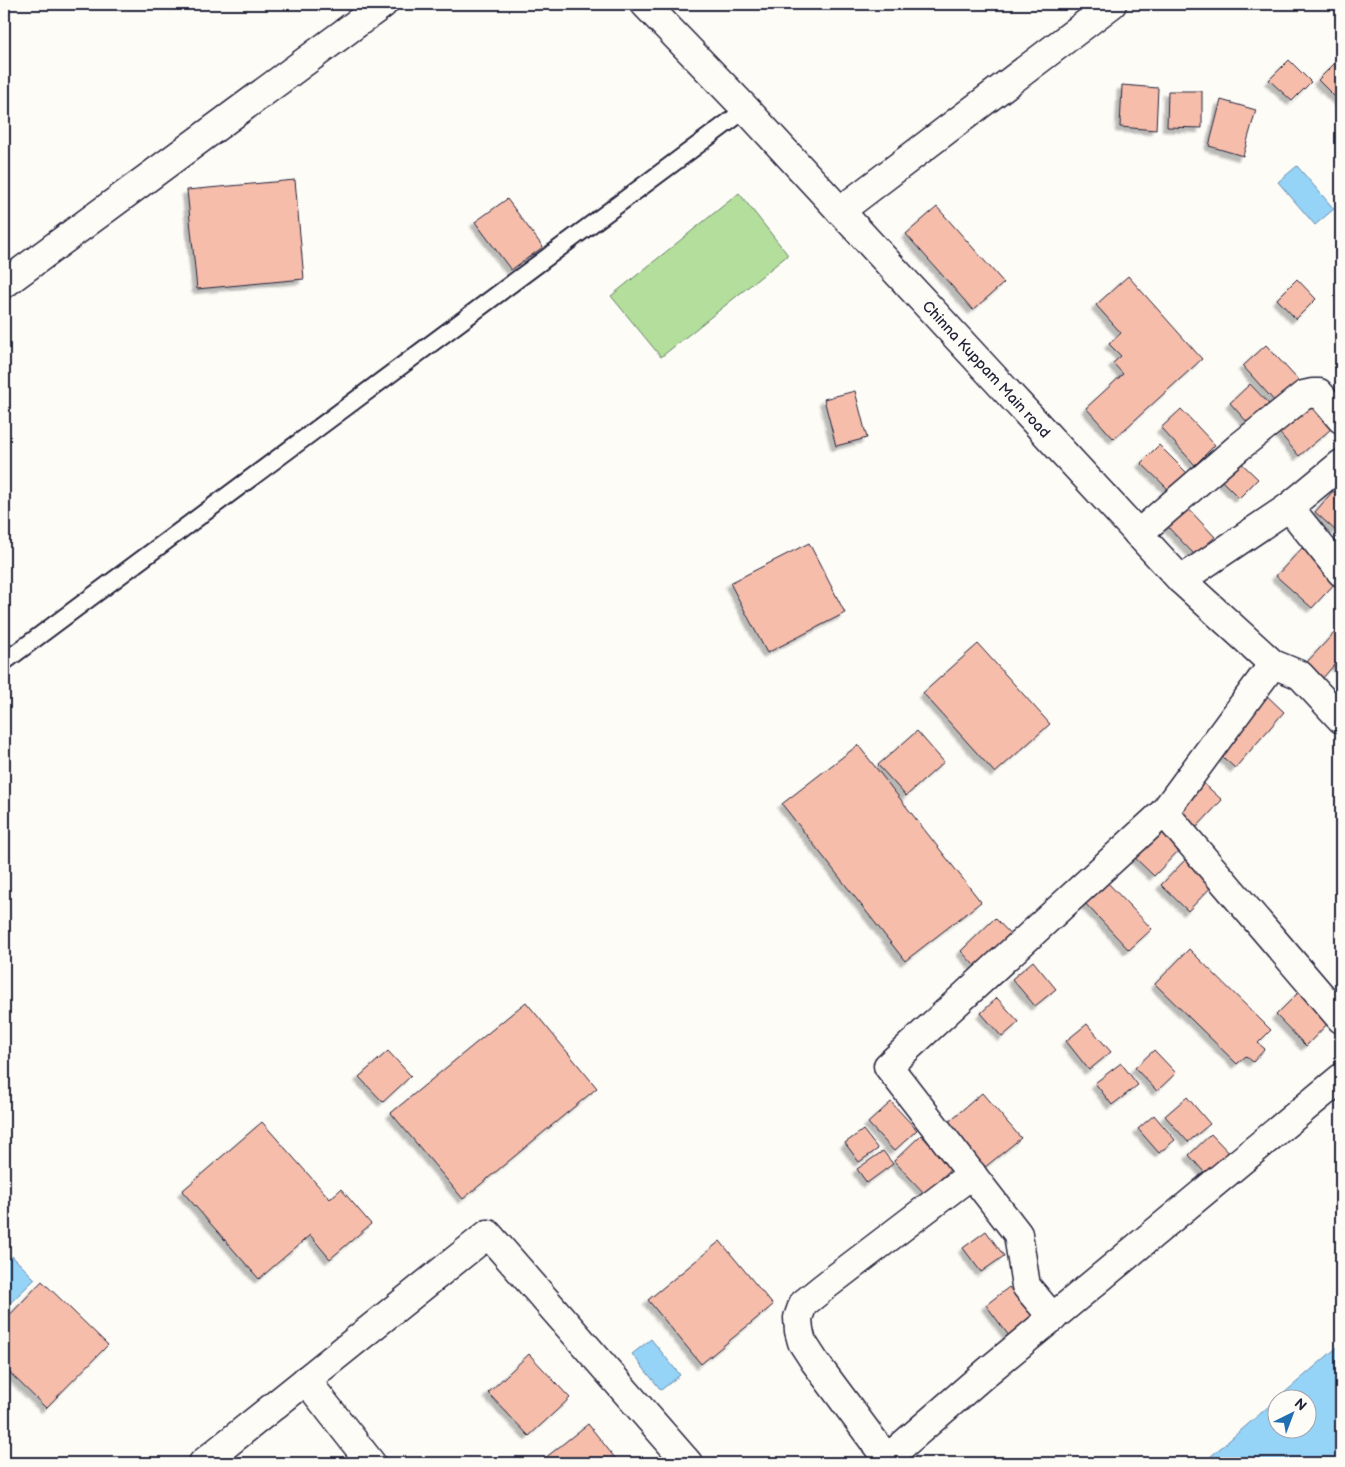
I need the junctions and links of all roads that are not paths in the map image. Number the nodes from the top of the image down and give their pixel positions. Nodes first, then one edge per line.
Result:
1 (383, 4) edge
2 (646, 4) edge
3 (1112, 4) edge
4 (746, 109) junction
5 (840, 211) junction
6 (4, 284) edge
7 (1341, 419) edge
8 (1341, 464) edge
9 (1289, 507) junction
10 (1138, 534) junction
11 (1341, 572) edge
12 (1181, 580) junction
13 (4, 662) edge
14 (1273, 664) junction
15 (1341, 719) edge
16 (1164, 812) junction
17 (1341, 1019) edge
18 (1341, 1078) edge
19 (972, 1174) junction
20 (1053, 1318) junction
21 (306, 1380) junction
22 (885, 1461) edge
23 (204, 1463) edge
24 (371, 1463) edge
25 (688, 1463) edge

1 - 6 street
2 - 4 street, Chinna Kuppam Main road
3 - 5 street
4 - 5 street, Chinna Kuppam Main road
4 - 13 lane
5 - 10 street, Chinna Kuppam Main road
7 - 10 street
8 - 9 street
9 - 11 street
9 - 12 street
10 - 12 street, Chinna Kuppam Main road
12 - 14 street, Chinna Kuppam Main road
14 - 15 street, Chinna Kuppam Main road
14 - 16 street
16 - 17 street
16 - 19 street
18 - 20 street
19 - 20 street
19 - 22 street
20 - 22 street
21 - 23 street
21 - 24 street
21 - 25 street

